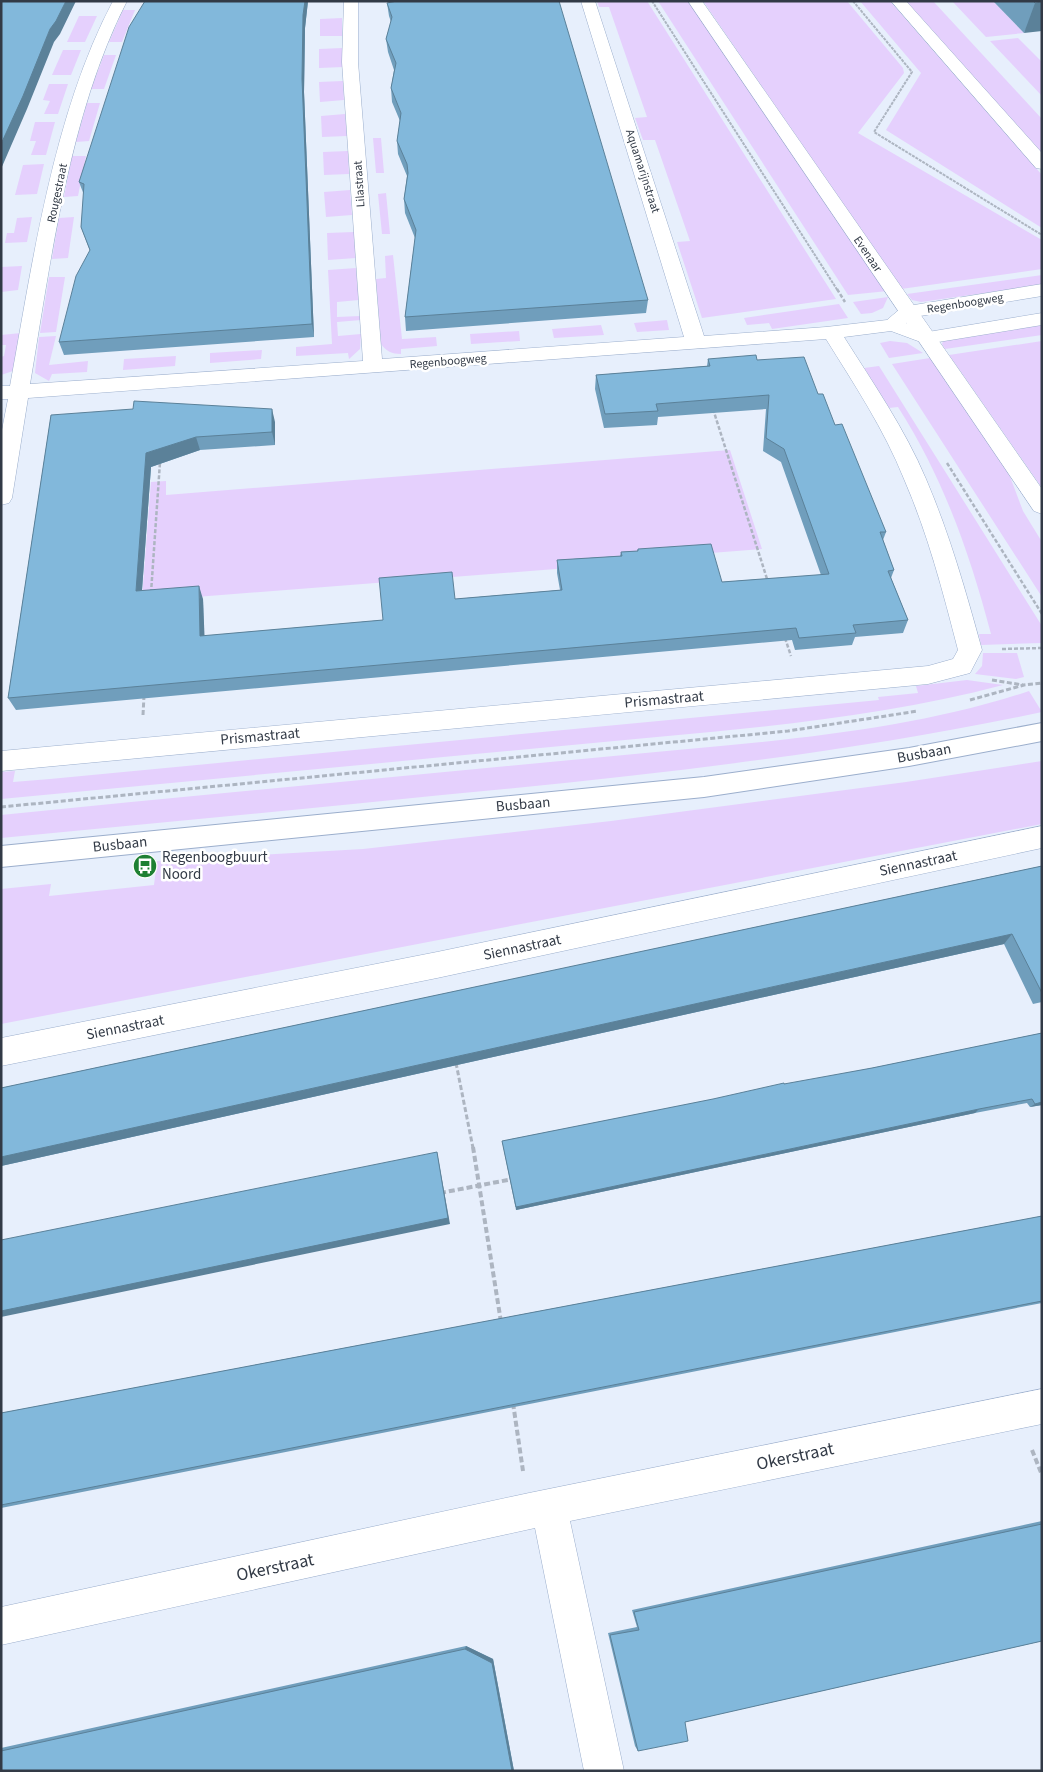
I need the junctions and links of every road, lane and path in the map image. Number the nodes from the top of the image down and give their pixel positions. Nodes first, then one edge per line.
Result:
1 (120, 1) edge
2 (351, 1) edge
3 (588, 1) edge
4 (695, 1) edge
5 (852, 1) edge
6 (898, 1) edge
7 (1042, 164) edge
8 (1042, 235) edge
9 (1042, 290) edge
10 (901, 319) junction
11 (1042, 319) edge
12 (832, 333) junction
13 (926, 338) junction
14 (695, 341) junction
15 (373, 367) junction
16 (10, 393) edge
17 (712, 408) edge
18 (160, 460) edge
19 (1, 498) edge
20 (1042, 506) edge
21 (768, 584) edge
22 (150, 599) edge
23 (783, 630) edge
24 (1042, 683) edge
25 (800, 686) junction
26 (144, 688) edge
27 (967, 701) dead end
28 (928, 709) dead end
29 (1042, 732) edge
30 (141, 747) junction
31 (1, 761) edge
32 (1, 808) edge
33 (1042, 837) edge
34 (1, 857) edge
35 (1, 1052) edge
36 (455, 1061) edge
37 (518, 1177) edge
38 (480, 1185) junction
39 (431, 1195) edge
40 (501, 1323) edge
41 (511, 1392) edge
42 (1042, 1406) edge
43 (539, 1509) junction
44 (1, 1626) edge
45 (604, 1771) edge

1 - 16 street, Rougestraat
2 - 15 street, Lilastraat
3 - 14 street, Aquamarijnstraat
4 - 10 street, Evenaar
5 - 8 path
6 - 7 street
9 - 10 street, Regenboogweg
10 - 12 street, Regenboogweg
10 - 13 street, Regenboogweg
11 - 13 street, Regenboogweg
12 - 14 street, Regenboogweg
12 - 25 street, Prismastraat
13 - 20 street
14 - 15 street, Regenboogweg
15 - 16 street, Regenboogweg
16 - 19 street, Rougestraat
17 - 21 path
18 - 22 path
23 - 25 path
24 - 27 path
25 - 30 street, Prismastraat
26 - 30 path
28 - 32 path
29 - 34 lane, Busbaan
30 - 31 street, Prismastraat
33 - 35 street, Siennastraat
36 - 38 path
37 - 38 path
38 - 39 path
38 - 40 path
41 - 43 path
42 - 43 street, Okerstraat
43 - 44 street, Okerstraat
43 - 45 street

